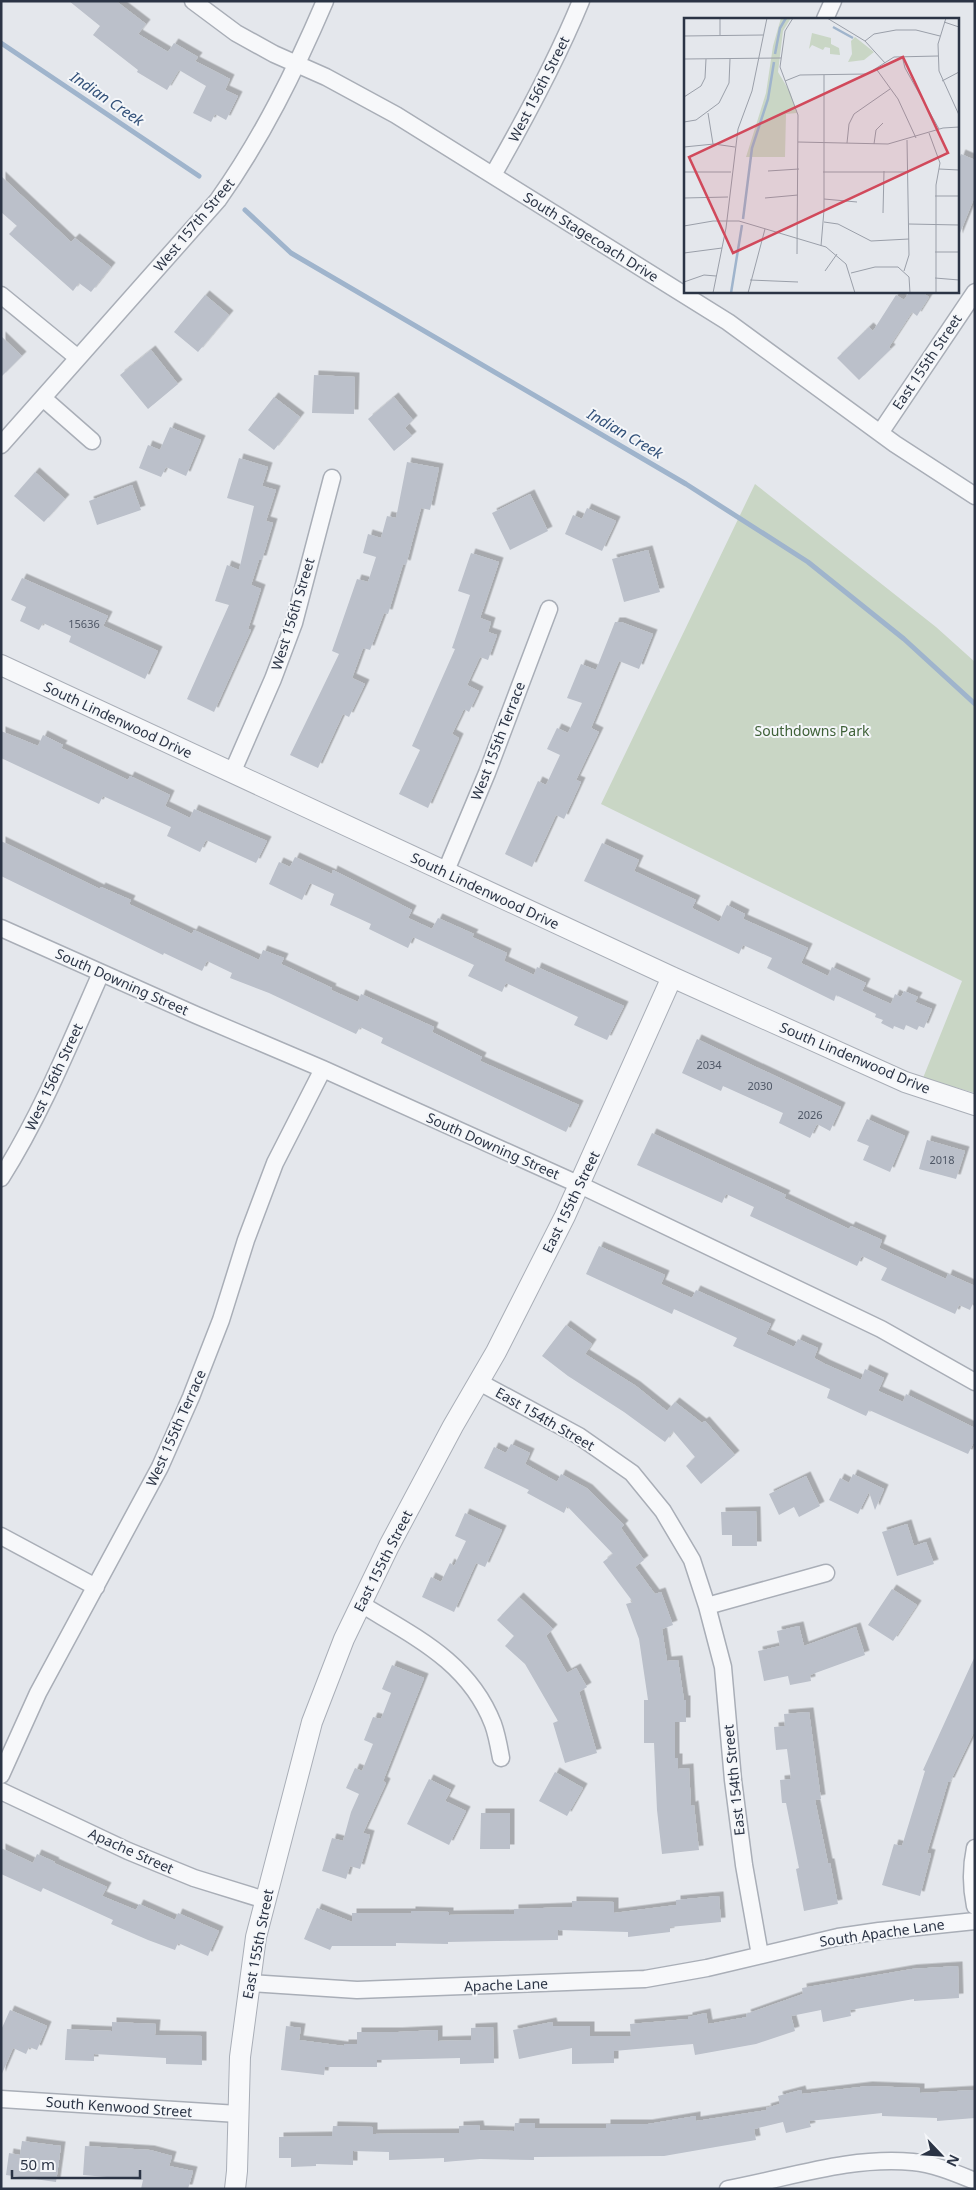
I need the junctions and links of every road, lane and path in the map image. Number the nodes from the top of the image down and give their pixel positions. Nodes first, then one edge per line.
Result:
1 (193, 1) edge
2 (325, 1) edge
3 (581, 1) edge
4 (833, 1) edge
5 (825, 18) edge
6 (297, 64) junction
7 (492, 176) junction
8 (975, 292) edge
9 (687, 294) edge
10 (1, 295) edge
11 (78, 358) junction
12 (43, 398) junction
13 (880, 432) junction
14 (92, 441) dead end
15 (1, 445) edge
16 (332, 478) dead end
17 (975, 496) edge
18 (549, 609) dead end
19 (1, 665) edge
20 (232, 773) junction
21 (445, 873) junction
22 (1, 928) edge
23 (100, 972) junction
24 (672, 977) junction
25 (323, 1069) junction
26 (975, 1105) edge
27 (1, 1178) edge
28 (580, 1186) junction
29 (479, 1382) junction
30 (975, 1382) edge
31 (1, 1536) edge
32 (826, 1573) dead end
33 (96, 1587) junction
34 (361, 1604) junction
35 (707, 1606) junction
36 (502, 1758) dead end
37 (1, 1774) edge
38 (1, 1791) edge
39 (975, 1848) edge
40 (265, 1900) junction
41 (975, 1906) edge
42 (975, 1921) edge
43 (760, 1956) junction
44 (249, 1984) junction
45 (1, 2099) edge
46 (238, 2114) junction
47 (975, 2181) edge
48 (235, 2189) edge
49 (728, 2189) edge

1 - 6 street, South Stagecoach Drive
2 - 6 street, West 157th Street
3 - 7 street, West 156th Street
4 - 5 street
6 - 7 street, South Stagecoach Drive
6 - 11 street, West 157th Street
7 - 9 street, South Stagecoach Drive
8 - 13 street, East 155th Street
9 - 13 street, South Stagecoach Drive
10 - 11 street
11 - 12 street, West 157th Street
12 - 14 street
12 - 15 street, West 157th Street
13 - 17 street, South Stagecoach Drive
16 - 20 street, West 156th Street
18 - 21 street, West 155th Terrace
19 - 20 street, South Lindenwood Drive
20 - 21 street, South Lindenwood Drive
21 - 24 street, South Lindenwood Drive
22 - 23 street, South Downing Street
23 - 25 street, South Downing Street
23 - 27 street, West 156th Street
24 - 26 street, South Lindenwood Drive
24 - 28 street, East 155th Street
25 - 28 street, South Downing Street
25 - 33 street, West 155th Terrace
28 - 29 street, East 155th Street
28 - 30 street, South Downing Street
29 - 34 street, East 155th Street
29 - 35 street, East 154th Street
31 - 33 street
32 - 35 street
33 - 37 street, West 155th Terrace
34 - 36 street
34 - 40 street, East 155th Street
35 - 43 street, East 154th Street
38 - 40 street, Apache Street
39 - 41 street
40 - 44 street, East 155th Street
42 - 43 street, South Apache Lane
43 - 44 street, Apache Lane
44 - 46 street, East 155th Street
45 - 46 street, South Kenwood Street
46 - 48 street, East 155th Street
47 - 49 street

